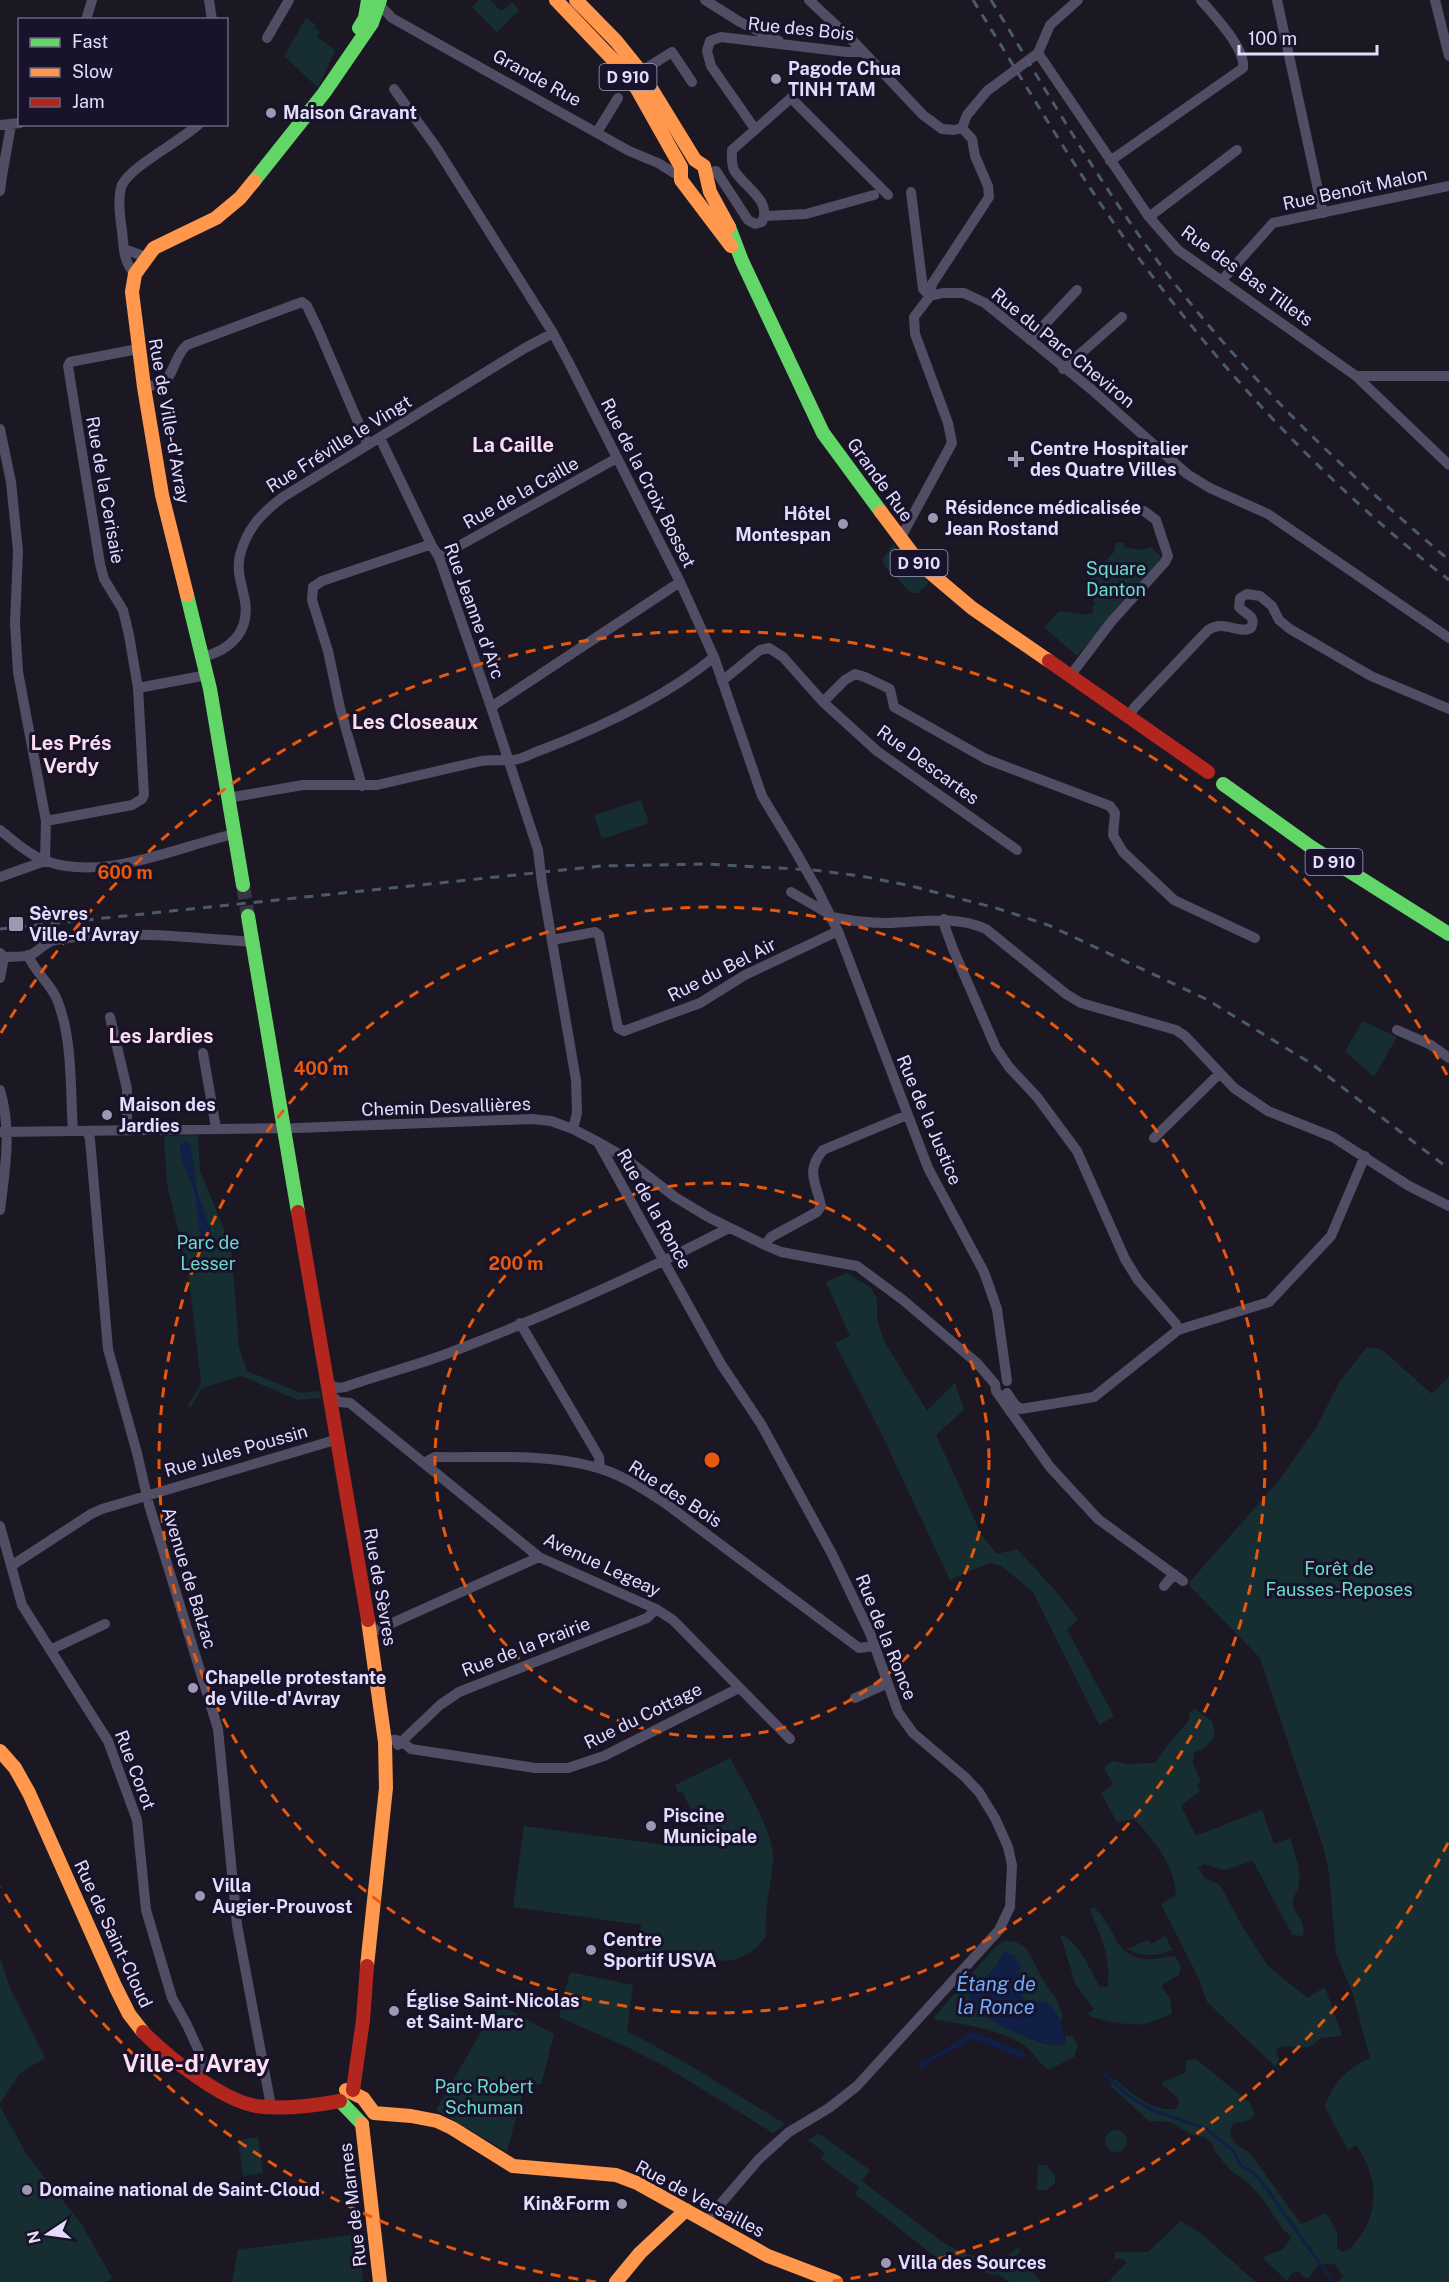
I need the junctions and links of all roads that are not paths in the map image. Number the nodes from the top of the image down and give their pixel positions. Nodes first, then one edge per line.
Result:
1 (92, 0) edge
2 (210, 0) edge
3 (289, 0) edge
4 (556, 0) edge
5 (576, 0) edge
6 (705, 0) edge
7 (809, 0) edge
8 (1078, 0) edge
9 (1201, 0) edge
10 (1277, 0) edge
11 (1435, 0) edge
12 (376, 1) edge
13 (87, 18) edge
14 (212, 18) edge
15 (267, 38) dead end
16 (788, 45) junction
17 (861, 52) junction
18 (1038, 53) junction
19 (1449, 57) edge
20 (639, 73) junction
21 (692, 82) dead end
22 (394, 89) dead end
23 (618, 98) dead end
24 (10, 124) edge
25 (197, 126) edge
26 (962, 128) junction
27 (755, 129) junction
28 (597, 132) junction
29 (1237, 150) dead end
30 (695, 160) junction
31 (1110, 161) junction
32 (1, 176) edge
33 (683, 176) junction
34 (706, 176) junction
35 (1449, 186) edge
36 (0, 191) edge
37 (911, 192) dead end
38 (874, 195) dead end
39 (888, 195) dead end
40 (1323, 213) junction
41 (765, 216) junction
42 (1149, 218) junction
43 (124, 249) junction
44 (146, 257) junction
45 (742, 261) junction
46 (135, 274) junction
47 (1222, 280) junction
48 (1077, 290) dead end
49 (930, 296) junction
50 (1122, 317) dead end
51 (553, 333) junction
52 (1030, 340) junction
53 (138, 349) junction
54 (1064, 369) junction
55 (1356, 376) junction
56 (1449, 376) edge
57 (144, 387) junction
58 (0, 429) edge
59 (380, 438) junction
60 (368, 445) junction
61 (617, 458) junction
62 (1449, 465) edge
63 (1144, 511) dead end
64 (900, 539) junction
65 (432, 546) junction
66 (440, 557) junction
67 (680, 582) junction
68 (1449, 638) edge
69 (203, 657) junction
70 (714, 657) junction
71 (207, 675) junction
72 (1070, 676) junction
73 (722, 681) junction
74 (138, 688) junction
75 (823, 702) junction
76 (491, 707) junction
77 (1449, 709) edge
78 (1128, 718) junction
79 (508, 759) junction
80 (362, 786) junction
81 (228, 798) junction
82 (46, 821) junction
83 (0, 830) edge
84 (234, 834) junction
85 (1017, 850) dead end
86 (45, 861) junction
87 (0, 877) edge
88 (243, 885) tunnel mouth
89 (791, 892) dead end
90 (831, 915) junction
91 (248, 916) tunnel mouth
92 (944, 920) junction
93 (838, 930) junction
94 (1449, 934) edge
95 (1255, 938) dead end
96 (552, 940) junction
97 (252, 942) junction
98 (2, 955) edge
99 (28, 955) junction
100 (0, 978) edge
101 (110, 1017) dead end
102 (1397, 1030) dead end
103 (203, 1053) dead end
104 (1449, 1058) edge
105 (1220, 1073) junction
106 (0, 1090) edge
107 (907, 1115) junction
108 (216, 1128) junction
109 (284, 1128) junction
110 (573, 1129) junction
111 (127, 1130) junction
112 (73, 1131) junction
113 (87, 1131) junction
114 (4, 1132) edge
115 (1154, 1138) dead end
116 (598, 1142) junction
117 (1365, 1156) junction
118 (1449, 1206) edge
119 (0, 1210) edge
120 (729, 1228) junction
121 (765, 1245) junction
122 (664, 1261) junction
123 (520, 1323) junction
124 (1178, 1330) junction
125 (1002, 1388) junction
126 (329, 1394) junction
127 (1019, 1414) junction
128 (335, 1440) junction
129 (424, 1463) junction
130 (600, 1468) junction
131 (147, 1495) junction
132 (0, 1526) edge
133 (4, 1554) edge
134 (539, 1557) junction
135 (11, 1566) junction
136 (1164, 1587) dead end
137 (656, 1609) junction
138 (105, 1624) dead end
139 (370, 1633) junction
140 (874, 1646) junction
141 (50, 1650) junction
142 (886, 1684) junction
143 (739, 1688) junction
144 (855, 1698) dead end
145 (790, 1739) dead end
146 (385, 1742) junction
147 (403, 1742) junction
148 (0, 1751) edge
149 (196, 2075) junction
150 (353, 2091) junction
151 (340, 2101) junction
152 (271, 2106) junction
153 (374, 2113) junction
154 (362, 2124) junction
155 (686, 2210) junction
156 (706, 2221) junction
157 (380, 2282) edge
158 (616, 2282) edge
159 (836, 2282) edge

1 - 13 street
2 - 14 street
3 - 15 street
4 - 33 main road, D 910
5 - 20 main road, D 910
6 - 16 street
7 - 17 street
8 - 18 street
9 - 31 street
10 - 40 street
11 - 19 street
12 - 28 street, Grande Rue
12 - 44 main road, Rue de Ville-d'Avray
16 - 17 street, Rue des Bois
16 - 27 street, Rue des Bois
17 - 26 street, Rue des Bois
18 - 26 street
18 - 31 street, Rue des Bas Tillets
20 - 21 street
20 - 30 main road, D 910
22 - 51 street, Rue de la Croix Bosset
23 - 28 street
24 - 32 street
25 - 43 street
26 - 49 street
27 - 39 street
27 - 41 street
28 - 33 street, Grande Rue
29 - 42 street
30 - 33 main road
30 - 34 main road, D 910
31 - 42 street, Rue des Bas Tillets
32 - 36 street
33 - 34 main road
33 - 45 main road, Grande Rue / D 910
34 - 41 street
34 - 45 main road, Grande Rue / D 910
35 - 40 street, Rue Benoît Malon
37 - 49 street
38 - 41 street
40 - 47 street, Rue Benoît Malon
42 - 47 street, Rue des Bas Tillets
43 - 44 street
43 - 46 street
44 - 46 main road, Rue de Ville-d'Avray
45 - 64 main road, Grande Rue / D 910
46 - 53 main road, Rue de Ville-d'Avray
47 - 55 street, Rue des Bas Tillets
48 - 52 street
49 - 52 street, Rue du Parc Cheviron
49 - 64 street
50 - 54 street
51 - 59 street, Rue Fréville le Vingt
51 - 61 street, Rue de la Croix Bosset
52 - 54 street, Rue du Parc Cheviron
53 - 57 main road, Rue de Ville-d'Avray
53 - 74 street, Rue de la Cerisaie
54 - 68 street, Rue du Parc Cheviron
55 - 56 street
55 - 62 street, Rue des Bas Tillets
57 - 60 street
57 - 69 main road, Rue de Ville-d'Avray
58 - 82 street
59 - 60 street, Rue Fréville le Vingt
59 - 65 street, Rue Jeanne d'Arc
60 - 69 street, Rue Fréville le Vingt
61 - 66 street, Rue de la Caille
61 - 67 street, Rue de la Croix Bosset
63 - 72 street
64 - 72 main road, Grande Rue / D 910
65 - 66 street, Rue Jeanne d'Arc
65 - 80 street
66 - 76 street, Rue Jeanne d'Arc
67 - 70 street, Rue de la Croix Bosset
67 - 76 street
69 - 71 main road, Rue de Ville-d'Avray
70 - 73 street, Rue de la Croix Bosset
70 - 79 street
71 - 74 street
71 - 81 main road, Rue de Ville-d'Avray
72 - 78 main road, Grande Rue / D 910
73 - 75 street, Rue Descartes
73 - 90 street, Rue de la Croix Bosset, bridge
74 - 82 street
75 - 85 street, Rue Descartes
75 - 95 street
76 - 79 street, Rue Jeanne d'Arc
77 - 78 street
78 - 94 main road, Grande Rue / D 910
79 - 80 street
79 - 96 street, Rue Jeanne d'Arc, bridge
80 - 81 street
81 - 84 main road, Rue de Ville-d'Avray
82 - 86 street
83 - 86 street
84 - 86 street
84 - 88 main road, Rue de Ville-d'Avray
86 - 87 street
89 - 90 street
90 - 92 street
90 - 93 street, Rue de la Justice
91 - 97 main road, Rue de Sèvres
92 - 105 street
92 - 124 street
93 - 96 street, Rue du Bel Air
93 - 107 street, Rue de la Justice
96 - 110 street, Rue Jeanne d'Arc
97 - 99 street
97 - 109 main road, Rue de Sèvres
98 - 99 street
98 - 100 street
99 - 112 street
101 - 111 street
102 - 104 street
103 - 108 street
105 - 115 street
105 - 117 street
106 - 114 street
107 - 121 street
107 - 125 street, Rue de la Justice
108 - 109 street, Chemin Desvallières
108 - 111 street, Chemin Desvallières
109 - 110 street, Chemin Desvallières
109 - 126 main road, Rue de Sèvres
110 - 116 street, Chemin Desvallières
111 - 113 street, Chemin Desvallières
112 - 113 street, Chemin Desvallières
112 - 114 street, Chemin Desvallières
113 - 131 street, Avenue de Balzac
114 - 119 street
116 - 120 street, Chemin Desvallières
116 - 122 street, Rue de la Ronce
117 - 118 street
117 - 124 street
120 - 121 street, Chemin Desvallières
120 - 122 street
121 - 125 street, Chemin Desvallières
122 - 123 street
122 - 140 street, Rue de la Ronce
123 - 126 street
123 - 130 street
124 - 127 street
125 - 127 street
126 - 128 main road, Rue de Sèvres
126 - 129 street, Avenue Legeay
127 - 136 street
128 - 131 street, Rue Jules Poussin
128 - 139 main road, Rue de Sèvres
129 - 130 street, Rue des Bois
129 - 134 street, Avenue Legeay
130 - 140 street, Rue des Bois
131 - 135 street, Rue Jules Poussin
131 - 152 street, Avenue de Balzac
132 - 133 street, Rue Corot
133 - 135 street, Rue Corot
134 - 137 street, Avenue Legeay
134 - 139 street
135 - 141 street, Rue Corot
137 - 143 street, Avenue Legeay
137 - 147 street, Rue de la Prairie
138 - 141 street
139 - 146 main road, Rue de Sèvres
140 - 142 street, Rue de la Ronce
141 - 149 street, Rue Corot
142 - 144 street
142 - 156 street, Rue de la Ronce
143 - 145 street, Avenue Legeay
143 - 147 street, Rue du Cottage
146 - 147 street, Rue du Cottage
146 - 150 main road, Rue de Sèvres
148 - 149 main road, Rue de Saint-Cloud
149 - 152 main road, Rue de Saint-Cloud
150 - 151 main road
150 - 153 main road
151 - 152 main road, Rue de Saint-Cloud
151 - 154 main road
153 - 154 main road
153 - 155 main road, Rue de Versailles
154 - 157 main road, Rue de Marnes
155 - 156 main road, Rue de Versailles
155 - 158 main road
156 - 159 main road, Rue de Versailles

